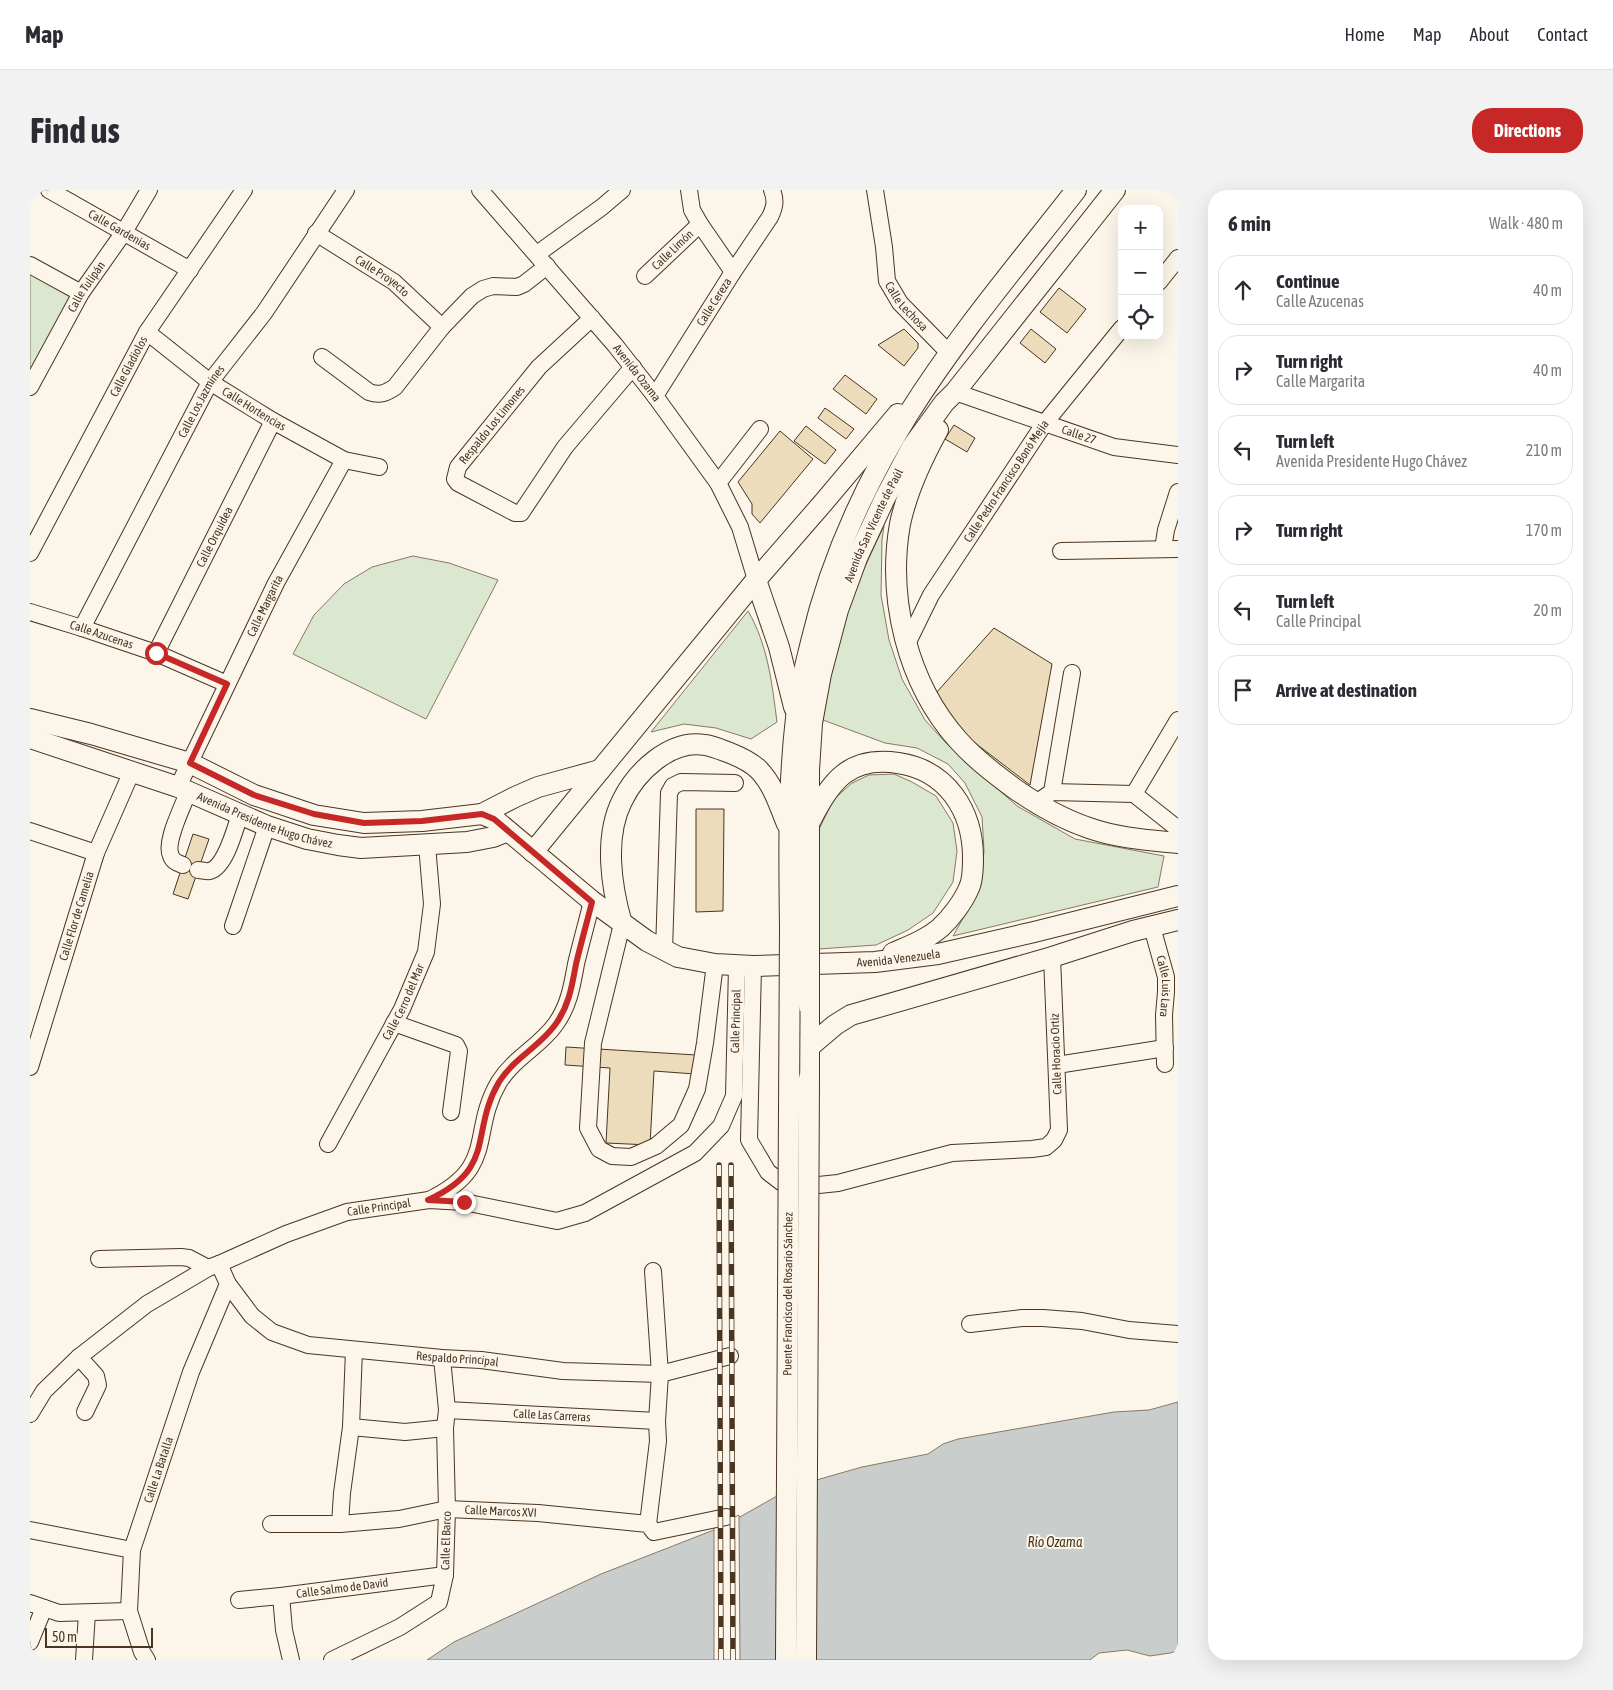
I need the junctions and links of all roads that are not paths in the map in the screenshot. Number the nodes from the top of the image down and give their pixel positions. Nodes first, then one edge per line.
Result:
1 (49, 190) edge
2 (149, 190) edge
3 (244, 190) edge
4 (346, 190) edge
5 (622, 190) edge
6 (676, 190) edge
7 (688, 190) edge
8 (772, 190) edge
9 (876, 190) edge
10 (1076, 190) edge
11 (1115, 190) edge
12 (485, 192) edge
13 (696, 217) junction
14 (124, 232) junction
15 (316, 234) junction
16 (1178, 258) edge
17 (542, 260) junction
18 (30, 265) edge
19 (190, 270) junction
20 (733, 272) junction
21 (645, 276) dead end
22 (1163, 277) edge
23 (81, 293) junction
24 (592, 318) junction
25 (442, 327) junction
26 (147, 332) junction
27 (1118, 333) edge
28 (949, 354) junction
29 (322, 357) dead end
30 (633, 367) junction
31 (210, 382) junction
32 (30, 387) edge
33 (955, 392) junction
34 (655, 396) junction
35 (273, 421) junction
36 (1044, 424) junction
37 (760, 429) dead end
38 (1178, 455) edge
39 (344, 460) junction
40 (379, 467) dead end
41 (718, 483) junction
42 (1178, 492) edge
43 (1170, 549) edge
44 (1060, 551) dead end
45 (30, 553) edge
46 (756, 580) junction
47 (30, 612) edge
48 (82, 628) junction
49 (907, 644) junction
50 (156, 653) junction
51 (1072, 674) dead end
52 (227, 684) junction
53 (796, 717) junction
54 (30, 719) edge
55 (1178, 720) edge
56 (30, 738) edge
57 (190, 763) junction
58 (600, 770) junction
59 (132, 771) junction
60 (735, 783) dead end
61 (183, 790) junction
62 (1052, 792) junction
63 (1134, 794) junction
64 (1036, 803) junction
65 (240, 814) junction
66 (482, 814) junction
67 (810, 822) junction
68 (267, 826) junction
69 (1178, 829) edge
70 (789, 830) junction
71 (30, 831) edge
72 (508, 831) junction
73 (1178, 843) edge
74 (427, 845) junction
75 (533, 852) junction
76 (96, 853) junction
77 (789, 868) junction
78 (810, 871) junction
79 (1178, 896) edge
80 (592, 902) junction
81 (1178, 920) edge
82 (622, 924) junction
83 (233, 926) dead end
84 (1152, 927) junction
85 (799, 928) junction
86 (664, 951) junction
87 (1052, 957) junction
88 (875, 962) junction
89 (715, 964) junction
90 (745, 966) junction
91 (394, 1023) junction
92 (35, 1036) edge
93 (809, 1047) junction
94 (1056, 1065) junction
95 (30, 1067) edge
96 (451, 1112) dead end
97 (328, 1144) dead end
98 (428, 1200) junction
99 (99, 1258) dead end
100 (214, 1266) junction
101 (653, 1271) dead end
102 (228, 1284) junction
103 (970, 1324) dead end
104 (1178, 1334) edge
105 (354, 1350) junction
106 (730, 1356) dead end
107 (79, 1357) junction
108 (442, 1358) junction
109 (660, 1374) junction
110 (37, 1390) edge
111 (447, 1410) junction
112 (85, 1412) dead end
113 (30, 1414) edge
114 (657, 1421) junction
115 (351, 1428) junction
116 (444, 1428) junction
117 (447, 1509) junction
118 (726, 1517) dead end
119 (272, 1524) dead end
120 (340, 1524) junction
121 (648, 1524) junction
122 (30, 1530) edge
123 (132, 1550) junction
124 (444, 1575) junction
125 (281, 1596) junction
126 (239, 1600) dead end
127 (37, 1606) edge
128 (129, 1611) junction
129 (88, 1613) junction
130 (30, 1642) edge
131 (84, 1660) edge
132 (147, 1660) edge
133 (291, 1660) edge
134 (332, 1660) edge
135 (786, 1660) edge
136 (806, 1660) edge

1 - 14 street, Calle Gardenias
2 - 14 street, Calle Tulipán
3 - 19 street, Calle Gladiolos
4 - 15 street, Calle Los Jazmines
5 - 17 street
6 - 13 street
7 - 13 street
8 - 20 street, Calle Cereza
9 - 28 street, Calle Lechosa
10 - 28 main road, Avenida San Vicente de Paúl
11 - 33 main road, Avenida San Vicente de Paúl
12 - 17 street, Avenida Ozama
13 - 20 street
13 - 21 street, Calle Limón
14 - 19 street, Calle Gardenias
14 - 23 street, Calle Tulipán
15 - 25 street, Calle Proyecto
15 - 31 street, Calle Los Jazmines
16 - 22 street
17 - 24 street, Avenida Ozama
17 - 25 street
18 - 23 street
19 - 26 street, Calle Gladiolos
20 - 34 street, Calle Cereza
23 - 32 street, Calle Tulipán
24 - 30 street, Avenida Ozama
24 - 30 street, Respaldo Los Limones
25 - 29 street
26 - 31 street, Calle Hortencias
26 - 45 street, Calle Gladiolos
27 - 36 street, Calle Pedro Francisco Bonó Mejía
28 - 46 main road
28 - 53 main road, Avenida San Vicente de Paúl
30 - 34 street, Avenida Ozama
31 - 35 street, Calle Hortencias
31 - 48 street, Calle Los Jazmines
33 - 36 street, Calle 27
33 - 49 main road
33 - 67 main road, Avenida San Vicente de Paúl
34 - 41 street, Avenida Ozama
35 - 39 street, Calle Hortencias
35 - 50 street, Calle Orquídea
36 - 38 street, Calle 27
36 - 49 street, Calle Pedro Francisco Bonó Mejía
37 - 41 street
39 - 40 street
39 - 52 street, Calle Margarita
41 - 46 street, Avenida Ozama
42 - 43 street
43 - 44 street
46 - 53 main road
46 - 58 main road
47 - 48 street, Calle Azucenas
48 - 50 street, Calle Azucenas
49 - 64 main road
50 - 52 street, Calle Azucenas
51 - 62 street
52 - 57 street, Calle Margarita
53 - 70 main road, Avenida San Vicente de Paúl
54 - 57 main road, Avenida Presidente Hugo Chávez
55 - 63 street
56 - 59 main road, Avenida Presidente Hugo Chávez
57 - 61 street, Calle Margarita
57 - 66 main road, Avenida Presidente Hugo Chávez
58 - 66 main road
58 - 75 main road
59 - 61 main road, Avenida Presidente Hugo Chávez
59 - 76 street, Calle Flor de Camelia
60 - 86 street
61 - 65 main road, Avenida Presidente Hugo Chávez
61 - 65 street, Calle Margarita
62 - 63 street
62 - 64 street
63 - 69 street
64 - 73 main road
65 - 68 main road, Avenida Presidente Hugo Chávez
66 - 72 main road
67 - 78 main road, Avenida San Vicente de Paúl
67 - 88 main road
68 - 74 main road, Avenida Presidente Hugo Chávez
68 - 83 street
70 - 77 main road, Avenida San Vicente de Paúl
70 - 82 main road
71 - 76 street
72 - 74 main road, Avenida Presidente Hugo Chávez
72 - 75 main road
74 - 91 street, Calle Cerro del Mar
75 - 80 main road
76 - 92 street, Calle Flor de Camelia
77 - 78 main road
77 - 85 main road, Avenida San Vicente de Paúl
78 - 85 main road, Avenida San Vicente de Paúl
79 - 88 main road, Avenida Venezuela
80 - 82 main road
80 - 98 street
81 - 84 main road
82 - 86 main road, Avenida Venezuela
82 - 89 street
84 - 87 main road
84 - 94 street, Calle Luis Lara
85 - 93 main road, Puente Francisco del Rosario Sánchez, bridge
85 - 135 main road, Puente Francisco del Rosario Sánchez, bridge
86 - 89 main road, Avenida Venezuela
87 - 93 main road
87 - 94 street, Calle Horacio Ortiz
88 - 90 main road, Avenida Venezuela
89 - 90 main road, Avenida Venezuela
90 - 94 street, Calle Horacio Ortiz
90 - 98 street, Calle Principal
91 - 96 street
91 - 97 street, Calle Cerro del Mar
92 - 95 street, Calle Flor de Camelia
93 - 136 main road, Puente Francisco del Rosario Sánchez, bridge
98 - 100 street, Calle Principal
99 - 100 street
100 - 102 street, Respaldo Principal
100 - 107 street, Calle Principal
101 - 109 street
102 - 105 street, Respaldo Principal
102 - 123 street, Calle La Batalla
103 - 104 street
105 - 108 street, Respaldo Principal
105 - 115 street
106 - 109 street, Respaldo Principal
107 - 110 street, Calle Principal
107 - 112 street
108 - 109 street, Respaldo Principal
108 - 111 street, Calle El Barco
109 - 114 street
110 - 113 street, Calle Principal
111 - 114 street, Calle Las Carreras
111 - 116 street, Calle El Barco
114 - 121 street
115 - 116 street
115 - 120 street
116 - 117 street, Calle El Barco
117 - 120 street, Calle Marcos XVI
117 - 121 street, Calle Marcos XVI
117 - 124 street, Calle El Barco
118 - 121 street, Calle Marcos XVI
119 - 120 street, Calle Marcos XVI
122 - 123 street
123 - 128 street, Calle La Batalla
124 - 125 street, Calle Salmo de David
124 - 134 street, Calle El Barco
125 - 126 street, Calle Salmo de David
125 - 133 street
127 - 129 street
127 - 130 street
128 - 129 street
128 - 132 street, Calle La Batalla
129 - 131 street

